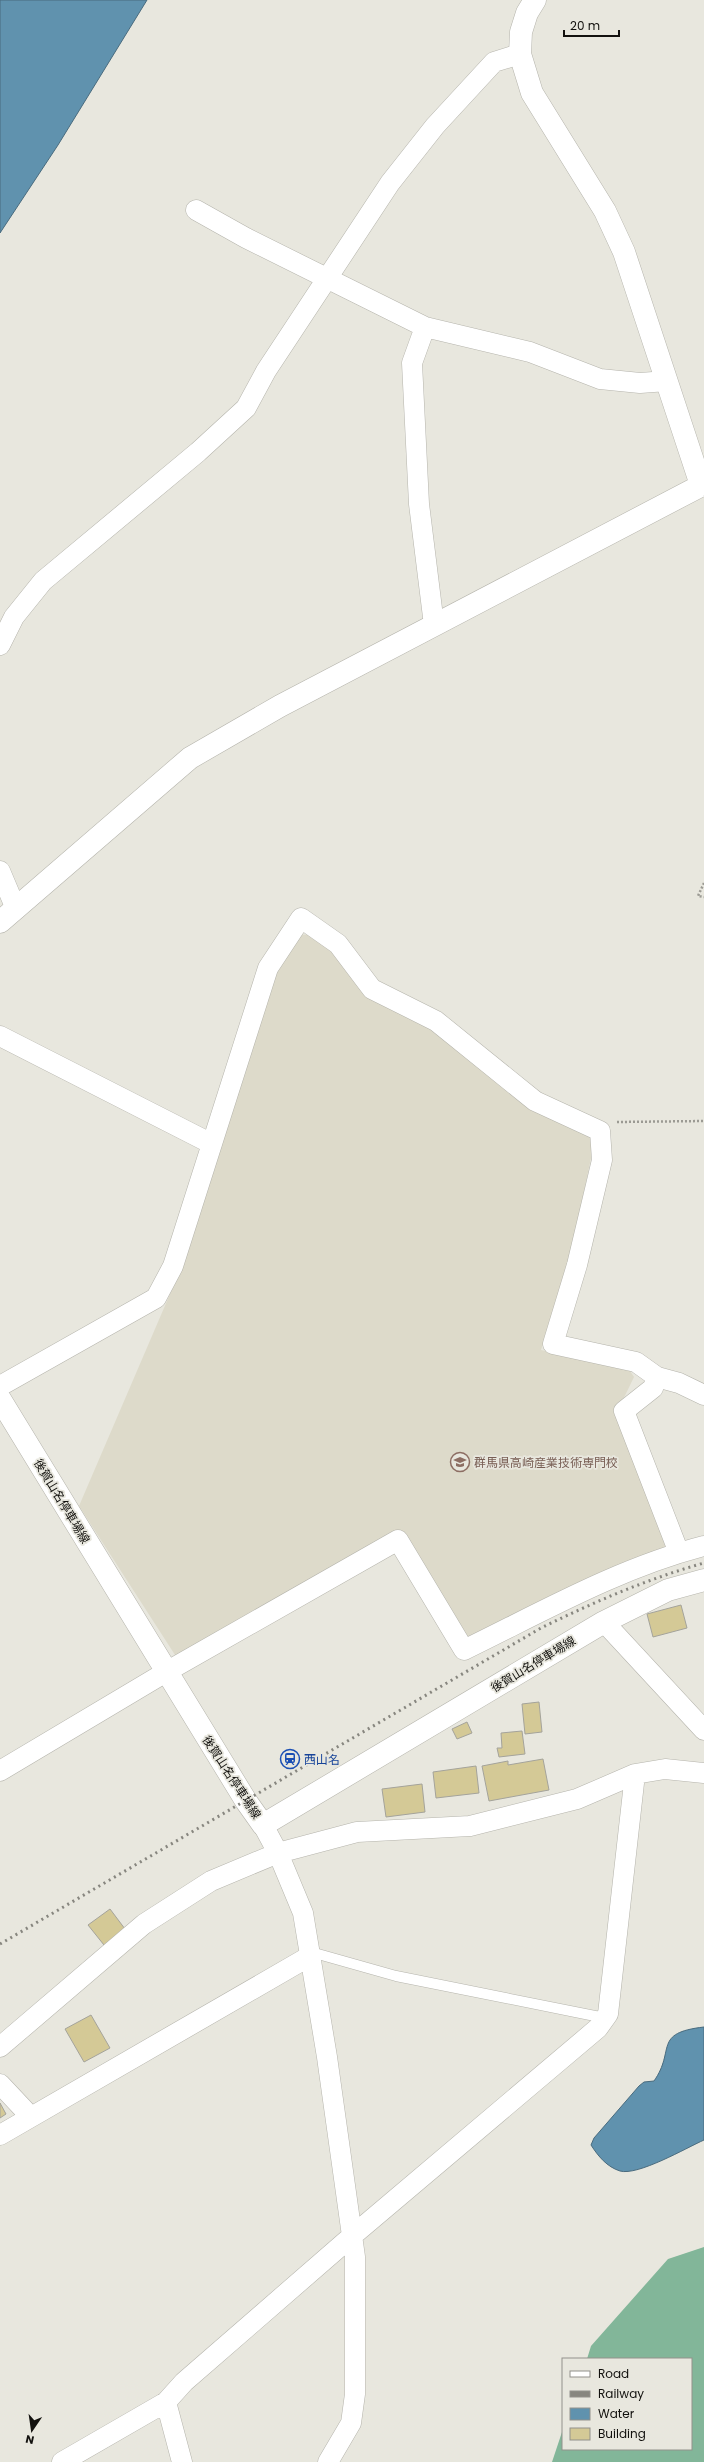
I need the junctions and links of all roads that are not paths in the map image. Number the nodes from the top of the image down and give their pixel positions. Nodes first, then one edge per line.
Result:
1 (535, 0) edge
2 (520, 54) junction
3 (196, 210) dead end
4 (328, 278) junction
5 (425, 328) junction
6 (667, 381) junction
7 (702, 484) edge
8 (434, 625) junction
9 (0, 644) edge
10 (0, 871) edge
11 (8, 916) edge
12 (0, 1036) edge
13 (212, 1144) junction
14 (657, 1377) junction
15 (0, 1386) edge
16 (704, 1396) edge
17 (0, 1399) edge
18 (704, 1546) edge
19 (678, 1553) junction
20 (704, 1580) edge
21 (604, 1622) junction
22 (166, 1672) junction
23 (704, 1730) edge
24 (0, 1771) edge
25 (704, 1773) edge
26 (634, 1774) junction
27 (263, 1825) junction
28 (278, 1853) junction
29 (310, 1956) junction
30 (605, 2018) junction
31 (0, 2047) edge
32 (0, 2084) edge
33 (31, 2117) junction
34 (0, 2134) edge
35 (352, 2236) junction
36 (166, 2402) junction
37 (62, 2462) edge
38 (182, 2462) edge
39 (328, 2462) edge

1 - 2 street
2 - 4 street
2 - 6 street
3 - 4 street
4 - 5 street
4 - 9 street
5 - 6 street
5 - 8 street
6 - 7 street
7 - 8 street
8 - 11 street
10 - 11 street
12 - 13 street
13 - 14 street
13 - 15 street
14 - 16 street
14 - 19 street
17 - 22 street, 後賀山名停車場線
18 - 19 street
19 - 22 street
20 - 21 street, 後賀山名停車場線
21 - 23 street
21 - 27 street, 後賀山名停車場線
22 - 24 street
22 - 27 street, 後賀山名停車場線
25 - 26 street
26 - 28 street
26 - 30 street
27 - 28 street
28 - 29 street
28 - 31 street
29 - 30 lane
29 - 33 street
29 - 35 street
30 - 35 street
32 - 33 street
33 - 34 street
35 - 36 street
35 - 39 street
36 - 37 street
36 - 38 street

